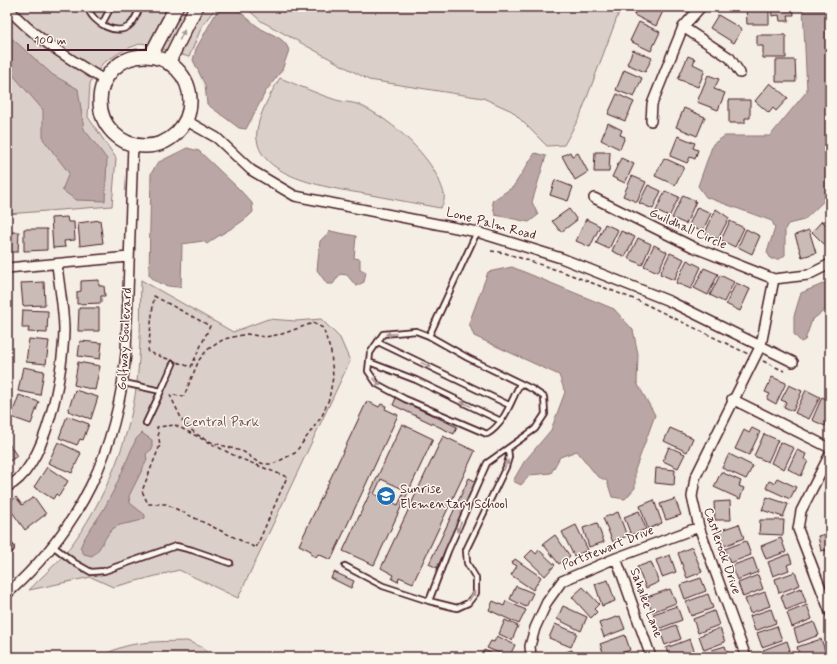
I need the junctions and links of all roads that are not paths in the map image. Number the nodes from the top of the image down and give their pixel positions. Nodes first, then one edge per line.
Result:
1 (7, 7) edge
2 (88, 7) edge
3 (111, 7) edge
4 (140, 7) edge
5 (176, 7) edge
6 (196, 7) edge
7 (701, 7) edge
8 (102, 24) junction
9 (683, 28) junction
10 (151, 55) junction
11 (168, 63) junction
12 (740, 73) dead end
13 (104, 80) junction
14 (185, 120) junction
15 (651, 121) dead end
16 (133, 144) junction
17 (594, 198) dead end
18 (477, 232) junction
19 (128, 257) junction
20 (57, 264) junction
21 (830, 264) edge
22 (7, 268) edge
23 (774, 279) junction
24 (429, 336) junction
25 (378, 342) junction
26 (761, 345) junction
27 (369, 362) junction
28 (793, 362) dead end
29 (173, 364) dead end
30 (124, 383) junction
31 (520, 384) junction
32 (161, 391) junction
33 (732, 399) junction
34 (509, 405) junction
35 (501, 421) junction
36 (146, 423) dead end
37 (830, 448) edge
38 (508, 449) junction
39 (830, 454) edge
40 (7, 487) edge
41 (699, 527) junction
42 (53, 546) junction
43 (616, 558) junction
44 (230, 563) dead end
45 (345, 566) dead end
46 (826, 590) edge
47 (7, 594) edge
48 (429, 601) junction
49 (830, 612) edge
50 (531, 657) edge
51 (651, 657) edge
52 (746, 657) edge

1 - 13 street
2 - 8 lane
3 - 8 lane
4 - 8 lane
5 - 10 street
11 -> 6 street
7 - 9 street
9 - 12 street
9 - 15 street
10 - 11 street
10 - 13 street
11 - 14 street
13 - 16 street
14 - 16 street
14 - 18 street, Lone Palm Road
16 - 19 street, Golfway Boulevard
17 - 23 street, Guildhall Circle
18 - 24 lane
18 - 26 street, Lone Palm Road
19 - 20 street
19 - 30 street, Golfway Boulevard
20 - 22 street
20 - 40 street
21 - 23 street, Guildhall Circle
23 - 26 street
24 -> 25 lane
24 - 31 lane
25 - 27 lane
25 -> 34 lane
26 - 28 street, Lone Palm Road
26 - 33 street, Castlerock Drive
35 -> 27 lane
27 -> 35 lane
29 - 32 lane
30 - 32 lane
30 - 42 street, Golfway Boulevard
31 - 34 lane
31 - 38 lane
32 - 36 lane
33 - 37 street
33 - 41 street, Castlerock Drive
34 - 35 lane
38 -> 48 lane
48 -> 38 lane
39 - 46 street
41 - 43 street, Portstewart Drive
41 - 52 street, Castlerock Drive
42 - 44 lane
42 - 47 street, Golfway Boulevard
43 - 50 street, Portstewart Drive
43 - 51 street, Sahalee Lane
45 - 48 lane
46 - 49 street

